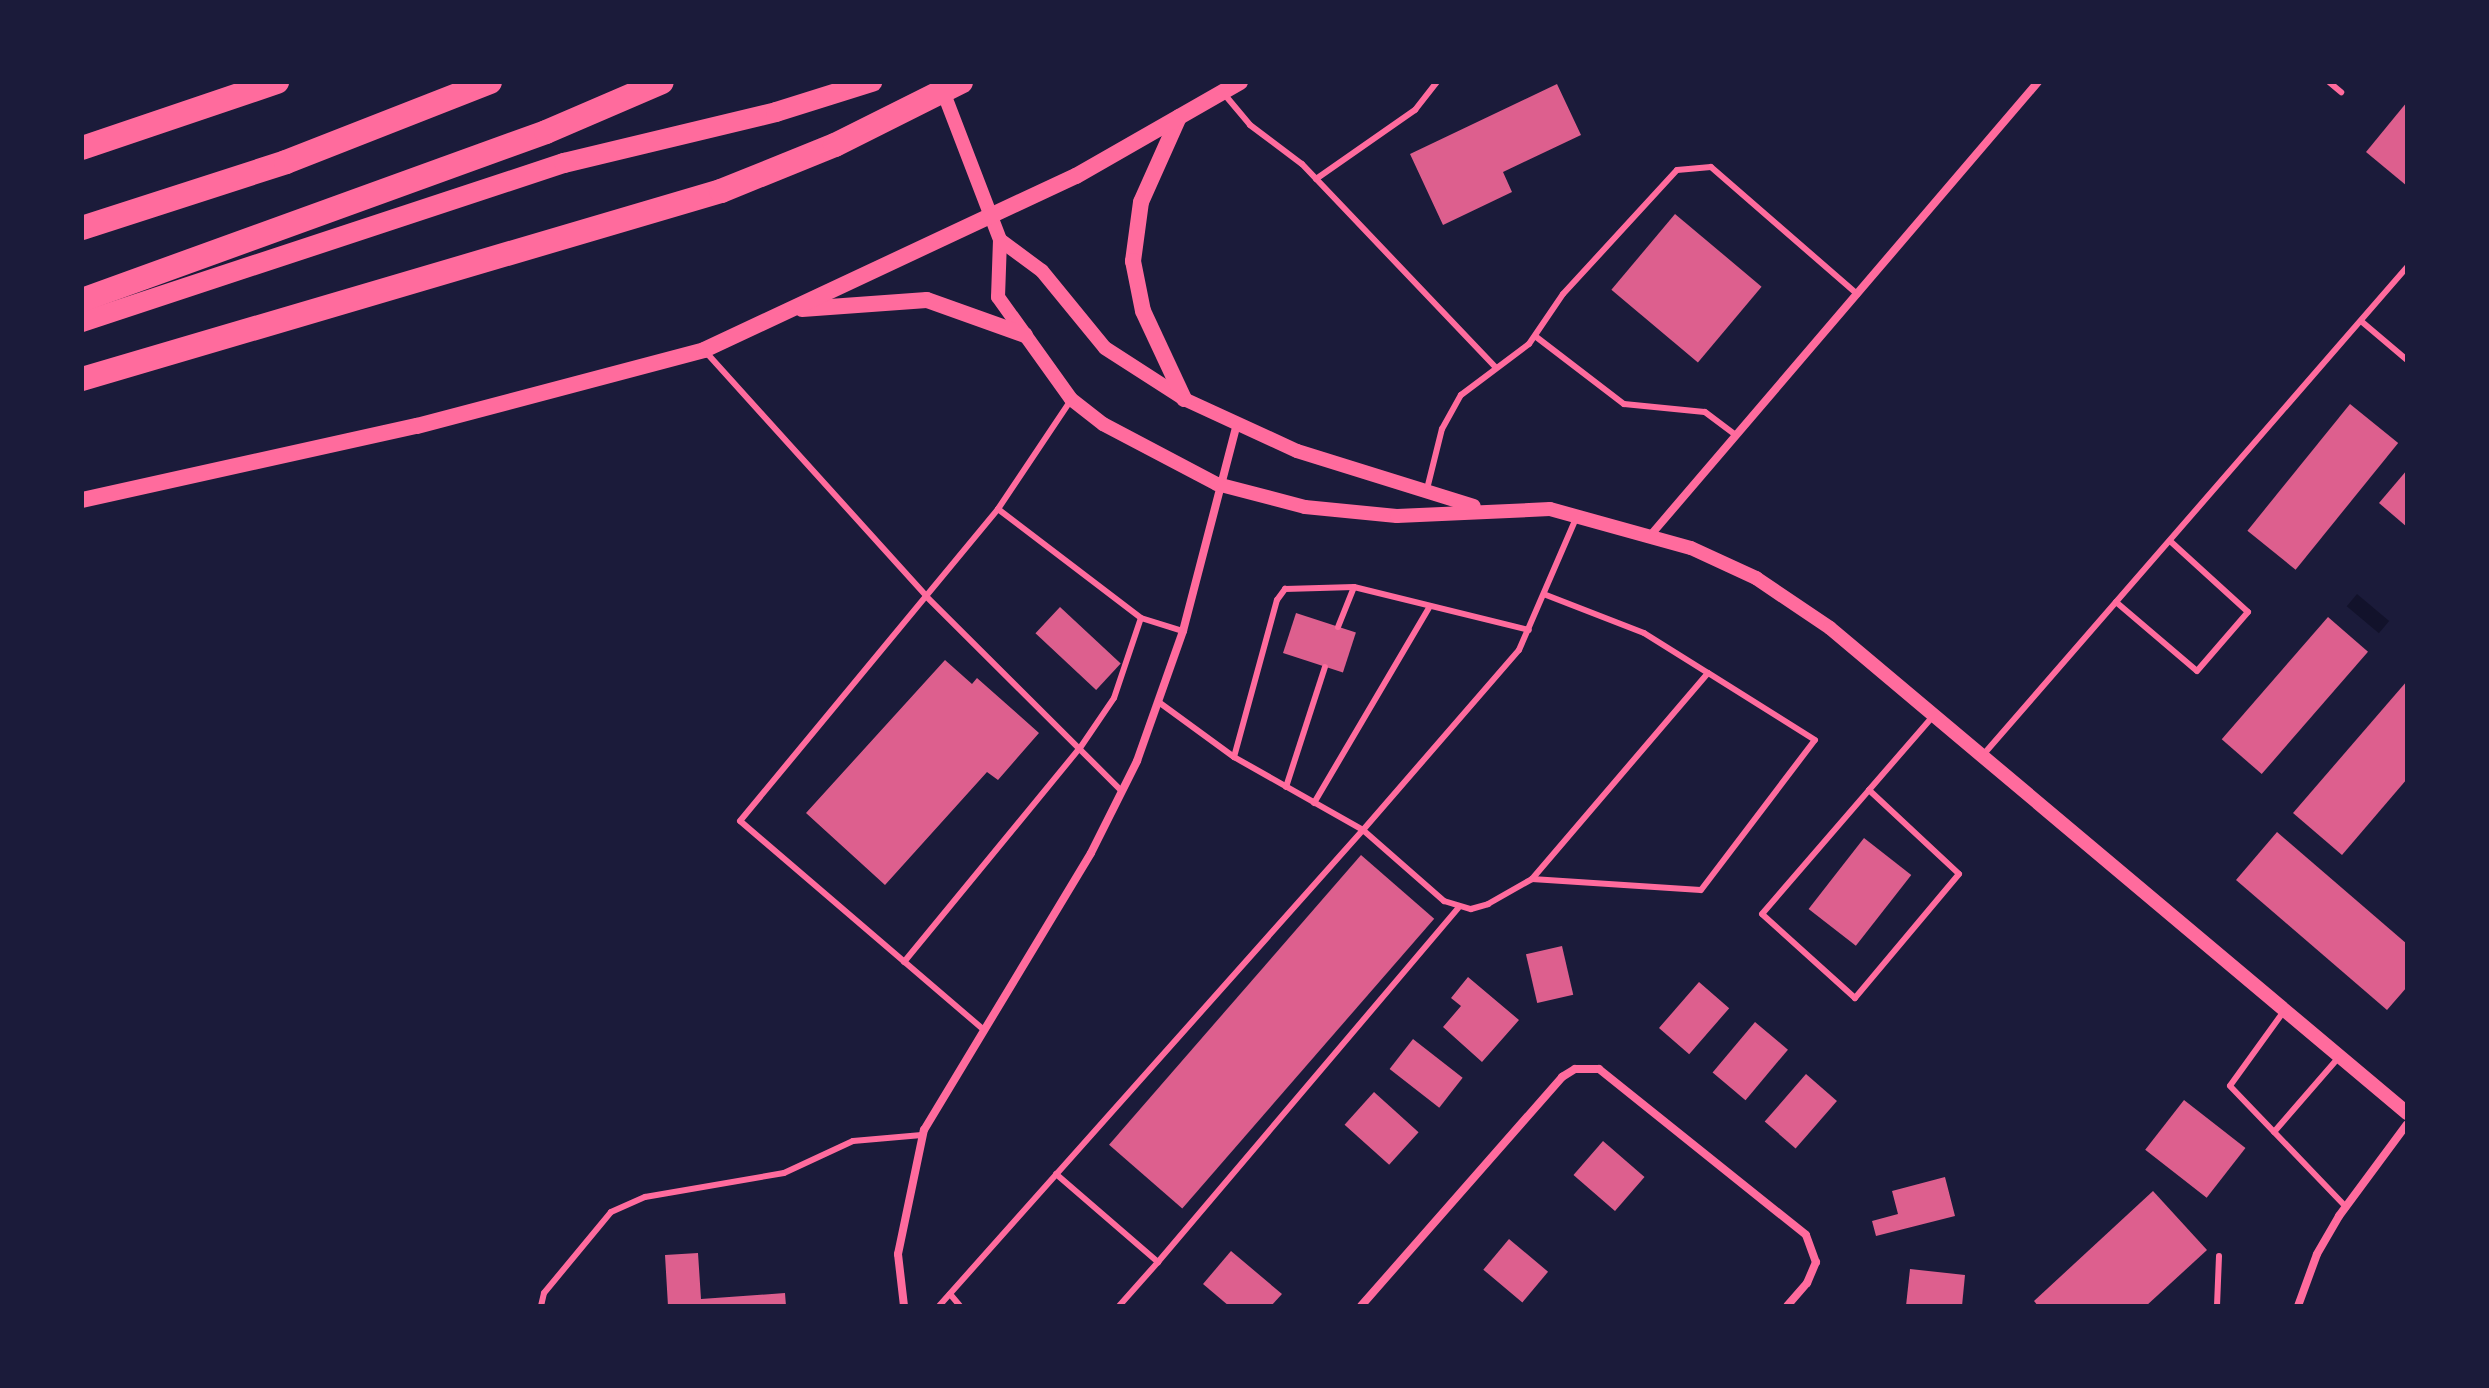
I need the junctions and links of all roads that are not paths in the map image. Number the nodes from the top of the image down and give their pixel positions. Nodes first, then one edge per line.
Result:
1 (277, 82) edge
2 (490, 82) edge
3 (662, 82) edge
4 (872, 82) edge
5 (939, 82) edge
6 (961, 82) edge
7 (1240, 82) edge
8 (1437, 82) edge
9 (2038, 82) edge
10 (2329, 82) edge
11 (2341, 92) dead end
12 (1223, 93) junction
13 (1179, 117) junction
14 (82, 148) edge
15 (1316, 179) junction
16 (988, 216) junction
17 (82, 228) edge
18 (1000, 240) junction
19 (2407, 267) edge
20 (1857, 294) junction
21 (82, 300) edge
22 (793, 310) junction
23 (2361, 321) junction
24 (82, 322) edge
25 (1025, 335) junction
26 (1535, 336) junction
27 (704, 350) junction
28 (2407, 360) edge
29 (1495, 367) junction
30 (82, 379) edge
31 (1071, 399) junction
32 (1184, 399) junction
33 (1236, 427) junction
34 (1736, 435) junction
35 (1217, 484) junction
36 (1427, 490) junction
37 (82, 500) edge
38 (1479, 508) junction
39 (998, 509) junction
40 (1577, 516) junction
41 (1649, 537) junction
42 (2170, 541) junction
43 (1354, 587) junction
44 (1546, 595) junction
45 (926, 596) junction
46 (2116, 602) junction
47 (1429, 608) junction
48 (1141, 618) junction
49 (1338, 627) dead end
50 (1529, 630) junction
51 (1183, 631) junction
52 (1325, 667) dead end
53 (1708, 673) junction
54 (1160, 703) junction
55 (1933, 716) junction
56 (1080, 748) junction
57 (1234, 757) junction
58 (1980, 758) junction
59 (1286, 787) junction
60 (1869, 790) junction
61 (1122, 791) junction
62 (1314, 803) junction
63 (1363, 830) junction
64 (1532, 879) junction
65 (1458, 908) junction
66 (904, 962) junction
67 (2284, 1011) junction
68 (984, 1030) junction
69 (2339, 1057) junction
70 (2407, 1113) edge
71 (2407, 1124) edge
72 (2274, 1132) junction
73 (922, 1135) junction
74 (1056, 1174) junction
75 (2346, 1207) junction
76 (2219, 1256) dead end
77 (1158, 1262) junction
78 (950, 1294) junction
79 (541, 1306) edge
80 (904, 1306) edge
81 (939, 1306) edge
82 (960, 1306) edge
83 (1119, 1306) edge
84 (1361, 1306) edge
85 (1787, 1306) edge
86 (2217, 1306) edge
87 (2298, 1306) edge

1 - 14 highway
2 - 17 highway
3 - 21 highway
4 - 24 main road
5 - 16 street
6 - 30 highway
7 - 12 main road
8 - 15 lane
9 - 20 street
10 - 11 lane
12 - 13 main road
12 - 15 lane
13 - 16 main road
13 - 32 main road
15 - 29 lane
16 - 18 street
16 - 22 main road
18 - 25 street
18 - 32 street
19 - 23 lane
20 - 26 lane
20 - 34 street
22 - 25 main road
22 - 27 main road
23 - 28 lane
23 - 42 lane
25 - 31 street
26 - 29 lane
26 - 34 lane
27 - 37 main road
27 - 45 lane
29 - 36 lane
31 - 35 street
31 - 39 lane
32 - 33 street
33 - 35 street
33 - 36 street
34 - 41 street
35 - 38 street
35 - 51 street
36 - 38 street
38 - 40 street
39 - 45 lane
39 - 48 lane
40 - 41 street
40 - 44 lane
41 - 55 street
42 - 46 lane
42 - 46 lane
43 - 47 lane
43 - 49 lane
43 - 57 lane
44 - 50 lane
44 - 53 lane
45 - 56 lane
45 - 66 lane
46 - 58 lane
47 - 50 lane
47 - 62 lane
48 - 51 lane
48 - 56 lane
50 - 63 lane
51 - 54 street
52 - 59 lane
53 - 64 lane
53 - 64 lane
54 - 57 lane
54 - 61 street
55 - 58 street
55 - 60 lane
56 - 61 lane
56 - 66 lane
57 - 59 lane
58 - 67 street
59 - 62 lane
60 - 60 lane
61 - 68 street
62 - 63 lane
63 - 65 lane
63 - 74 lane
64 - 65 lane
65 - 77 lane
66 - 68 lane
67 - 69 street
67 - 72 lane
68 - 73 street
69 - 70 street
69 - 72 lane
71 - 75 street
72 - 75 lane
73 - 79 lane
73 - 80 street
74 - 77 lane
74 - 78 lane
75 - 87 street
76 - 86 lane
77 - 83 lane
78 - 81 lane
78 - 82 lane
84 - 85 street

